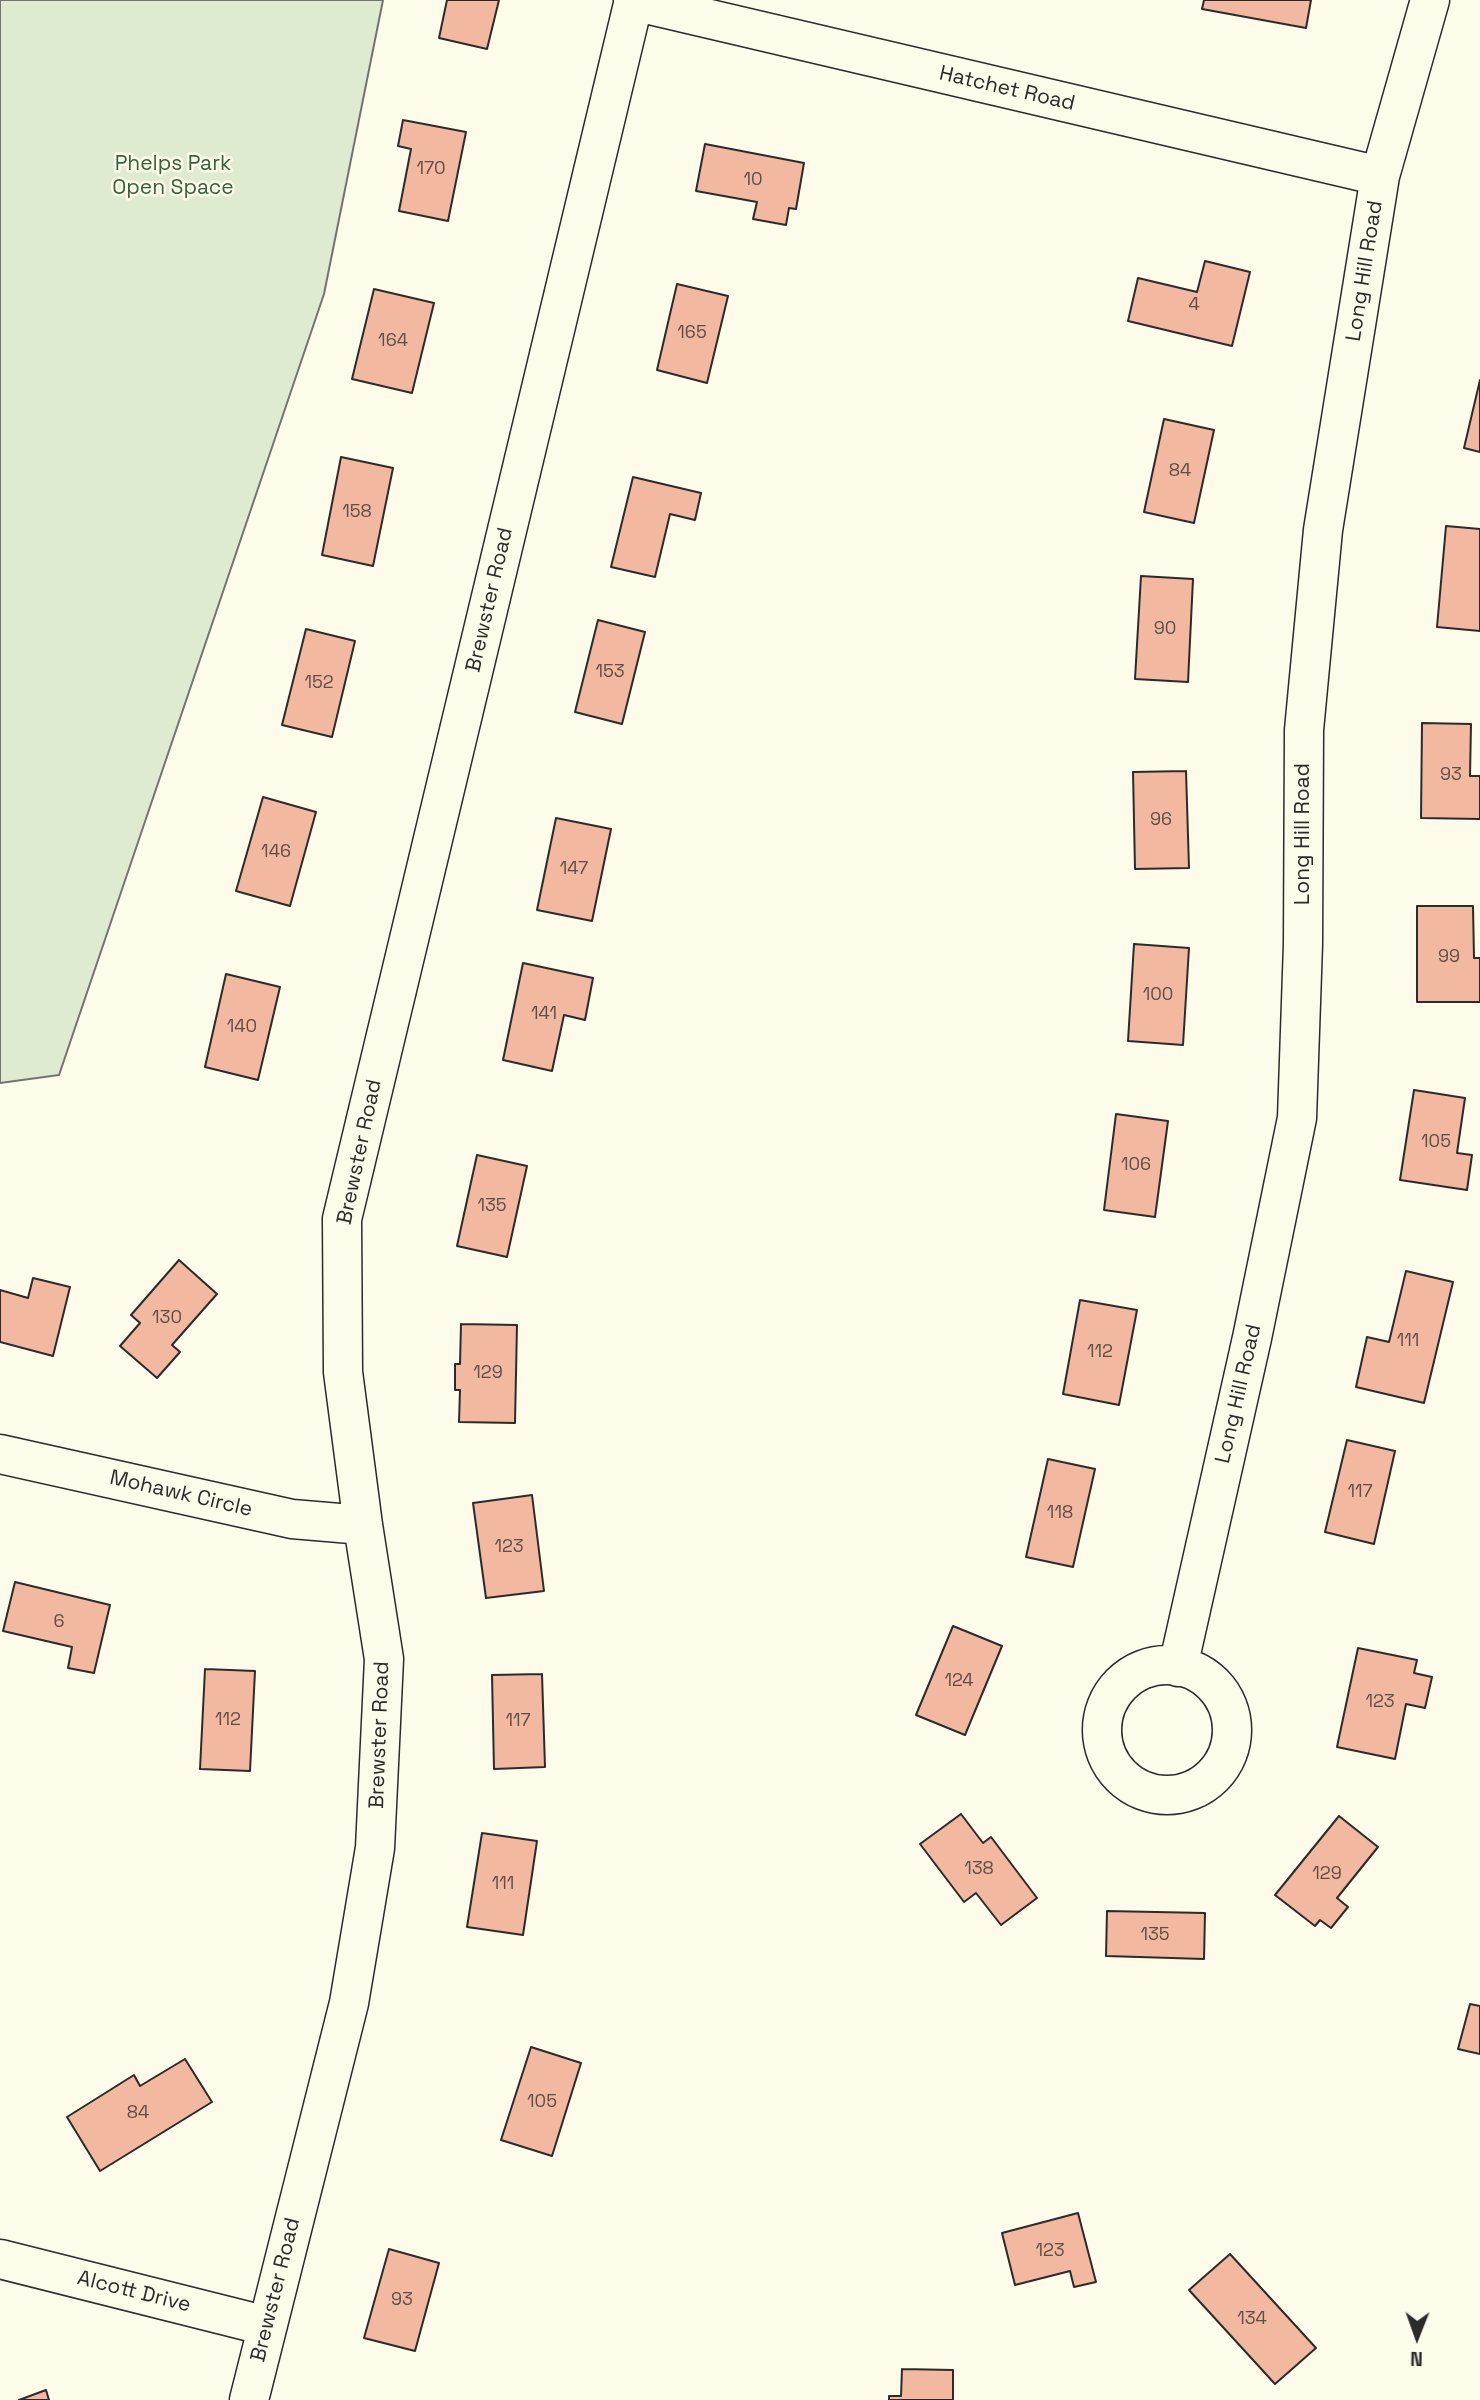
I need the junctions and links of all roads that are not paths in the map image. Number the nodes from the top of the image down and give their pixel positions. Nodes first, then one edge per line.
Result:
1 (633, 0) edge
2 (1430, 0) edge
3 (1380, 176) junction
4 (0, 1454) edge
5 (363, 1525) junction
6 (1178, 1667) dead end
7 (0, 2259) edge
8 (267, 2326) junction
9 (249, 2400) edge

1 - 3 street, Hatchet Road
1 - 5 street, Brewster Road
2 - 3 street, Long Hill Road
3 - 6 street, Long Hill Road
4 - 5 street, Mohawk Circle
5 - 8 street, Brewster Road
7 - 8 street, Alcott Drive
8 - 9 street, Brewster Road

